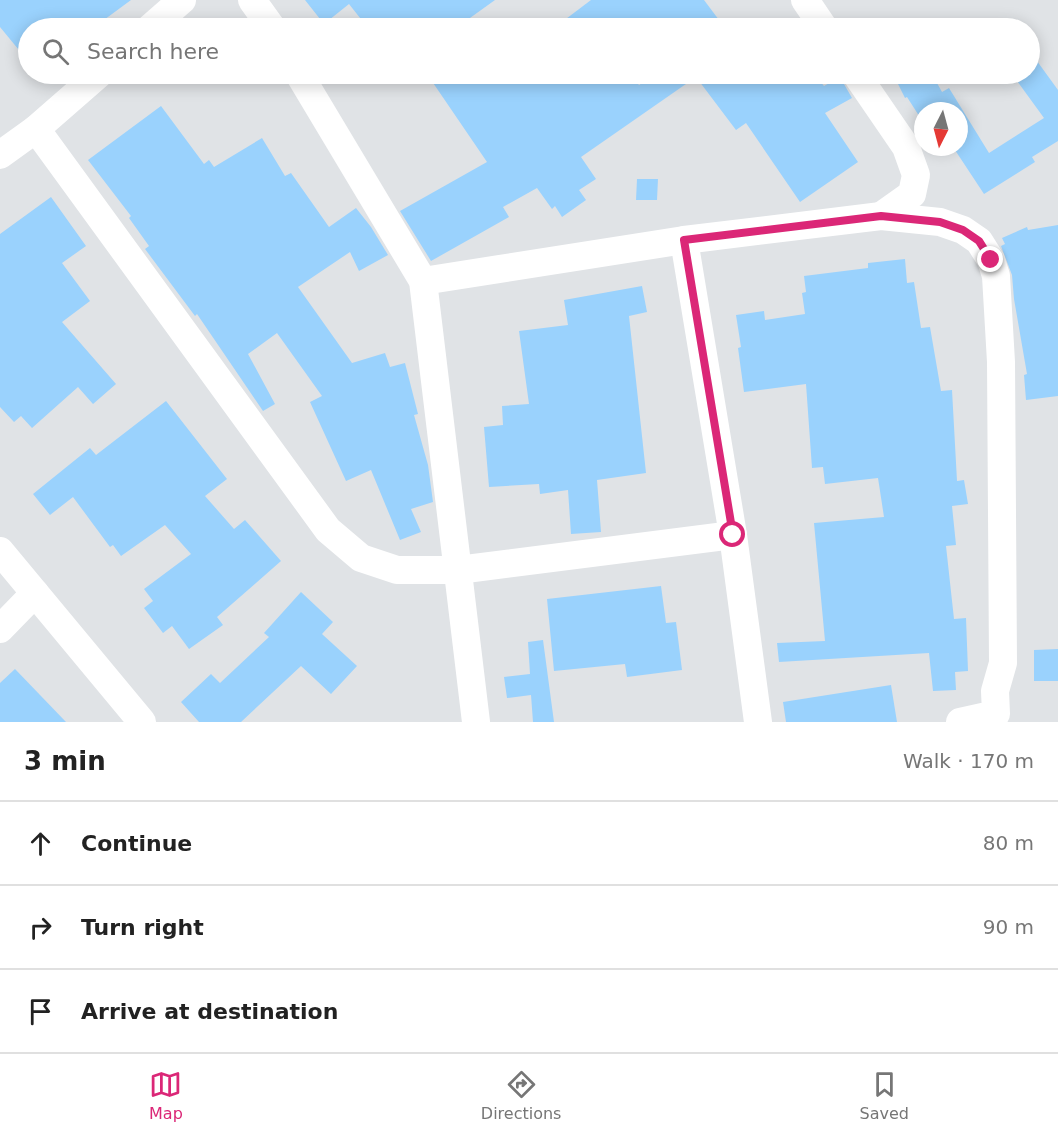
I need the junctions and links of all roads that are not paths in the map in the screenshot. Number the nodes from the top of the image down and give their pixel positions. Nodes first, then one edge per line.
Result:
1 (182, 0) edge
2 (252, 0) edge
3 (805, 0) edge
4 (161, 18) edge
5 (265, 18) edge
6 (817, 18) edge
7 (88, 84) edge
8 (305, 84) edge
9 (863, 84) edge
10 (36, 129) junction
11 (4, 145) edge
12 (881, 216) junction
13 (684, 240) junction
14 (423, 281) junction
15 (733, 535) junction
16 (0, 551) edge
17 (458, 570) junction
18 (35, 594) junction
19 (0, 629) edge
20 (1001, 718) edge
21 (142, 722) edge
22 (476, 722) edge
23 (758, 722) edge
24 (960, 722) edge

1 - 4 street
2 - 5 street
3 - 6 street
7 - 10 street
8 - 14 street
9 - 12 street
10 - 11 street
10 - 17 street
12 - 13 street
12 - 20 street
13 - 14 street
13 - 15 street
14 - 17 street
15 - 17 street
15 - 23 street
16 - 18 street
17 - 22 street
18 - 19 street
18 - 21 street
20 - 24 street

